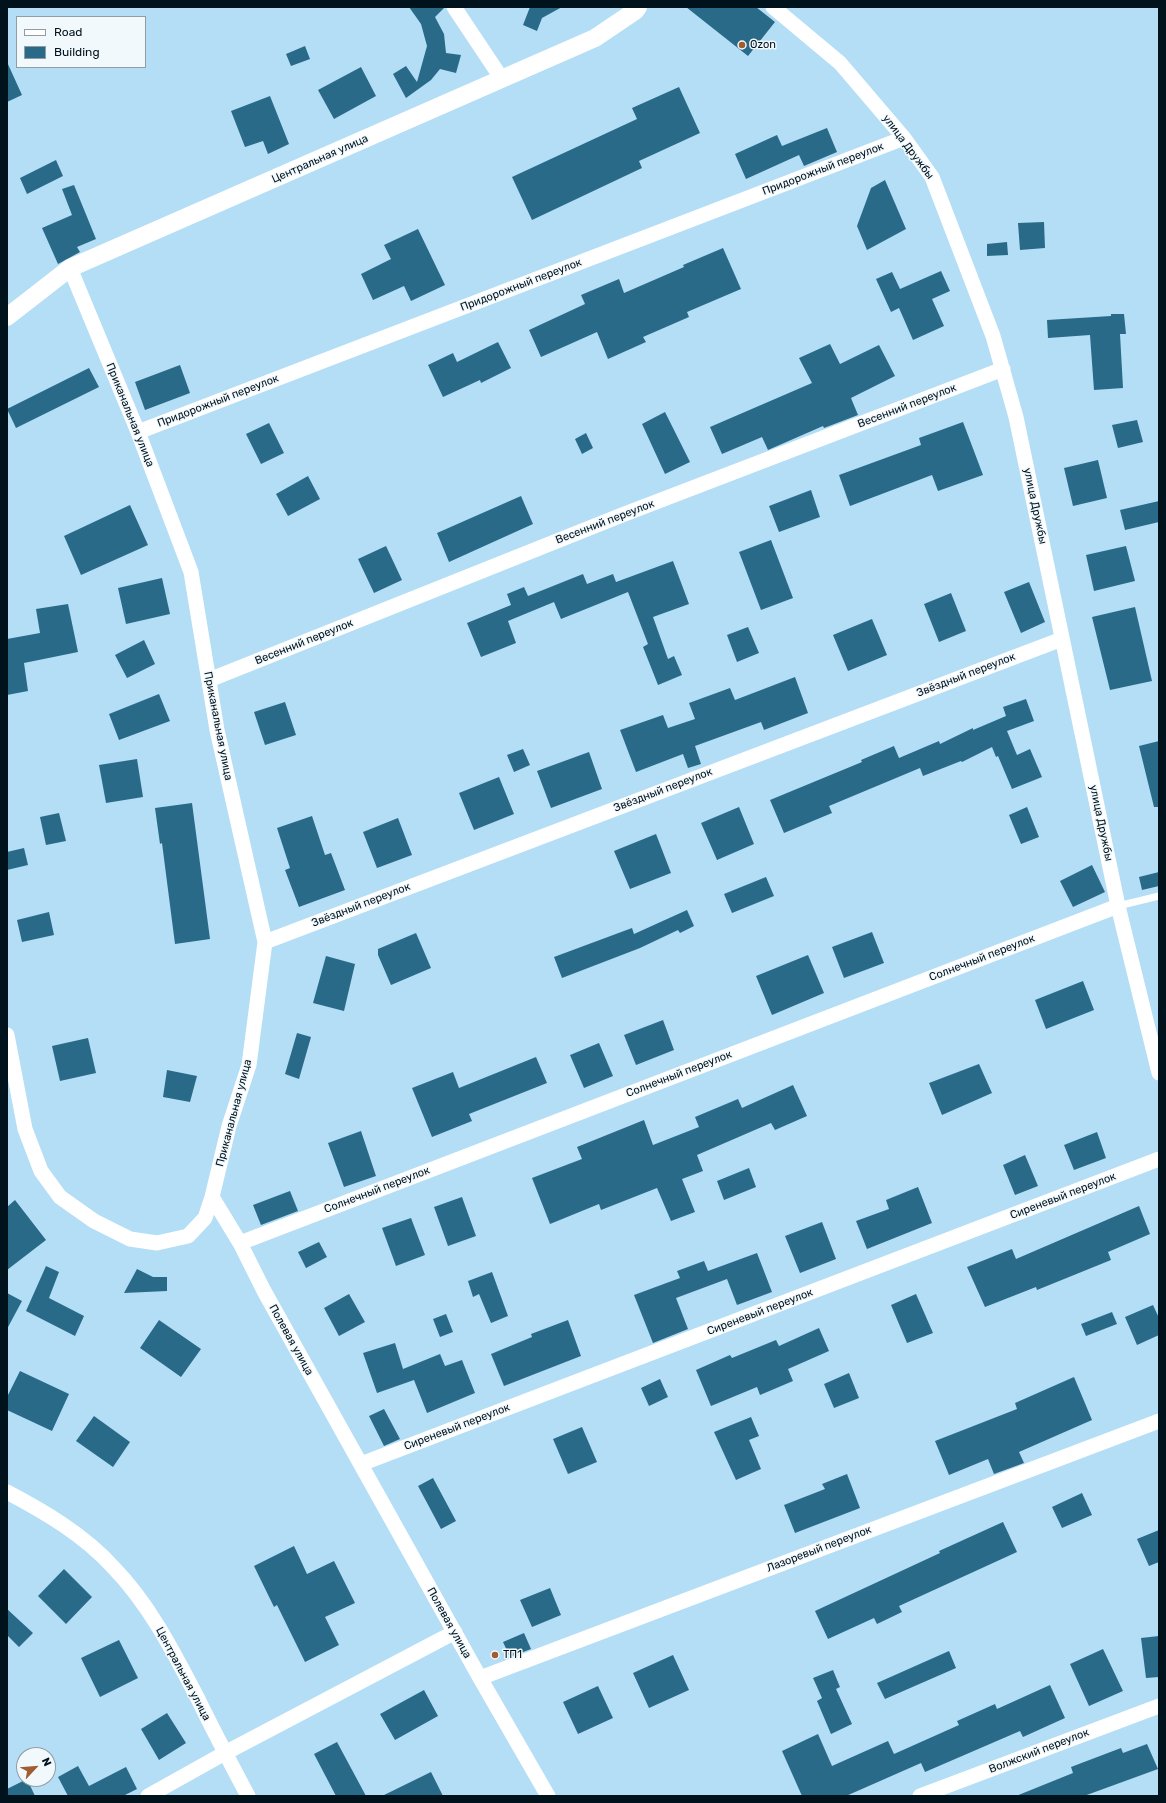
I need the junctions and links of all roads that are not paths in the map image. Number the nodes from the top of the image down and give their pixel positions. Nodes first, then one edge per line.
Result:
1 (454, 7) edge
2 (638, 7) edge
3 (773, 7) edge
4 (502, 79) junction
5 (904, 138) junction
6 (70, 268) junction
7 (7, 317) edge
8 (1003, 369) junction
9 (138, 432) junction
10 (1062, 639) junction
11 (209, 680) junction
12 (1159, 896) edge
13 (1118, 906) junction
14 (265, 942) junction
15 (7, 1035) edge
16 (1159, 1072) edge
17 (1159, 1159) edge
18 (212, 1197) junction
19 (240, 1243) junction
20 (1159, 1421) edge
21 (361, 1464) junction
22 (7, 1492) edge
23 (455, 1632) junction
24 (480, 1678) junction
25 (1159, 1706) edge
26 (225, 1753) junction
27 (148, 1796) edge
28 (248, 1796) edge
29 (548, 1796) edge
30 (920, 1796) edge

1 - 4 street
2 - 4 street, Центральная улица
3 - 5 street, улица Дружбы
4 - 6 street, Центральная улица
5 - 8 street, улица Дружбы
5 - 9 street, Придорожный переулок
6 - 7 street, Центральная улица
6 - 9 street, Приканальная улица
8 - 10 street, улица Дружбы
8 - 11 street, Весенний переулок
9 - 11 street, Приканальная улица
10 - 13 street, улица Дружбы
10 - 14 street, Звёздный переулок
11 - 14 street, Приканальная улица
12 - 13 lane
13 - 16 street, улица Дружбы
13 - 19 street, Солнечный переулок
14 - 18 street, Приканальная улица
15 - 18 street
17 - 21 street, Сиреневый переулок
18 - 19 street, Полевая улица
19 - 21 street, Полевая улица
20 - 24 street, Лазоревый переулок
21 - 23 street, Полевая улица
22 - 26 street, Центральная улица
23 - 24 street, Полевая улица
23 - 26 street
24 - 29 street, Полевая улица
25 - 30 street, Волжский переулок
26 - 27 street
26 - 28 street, Центральная улица

